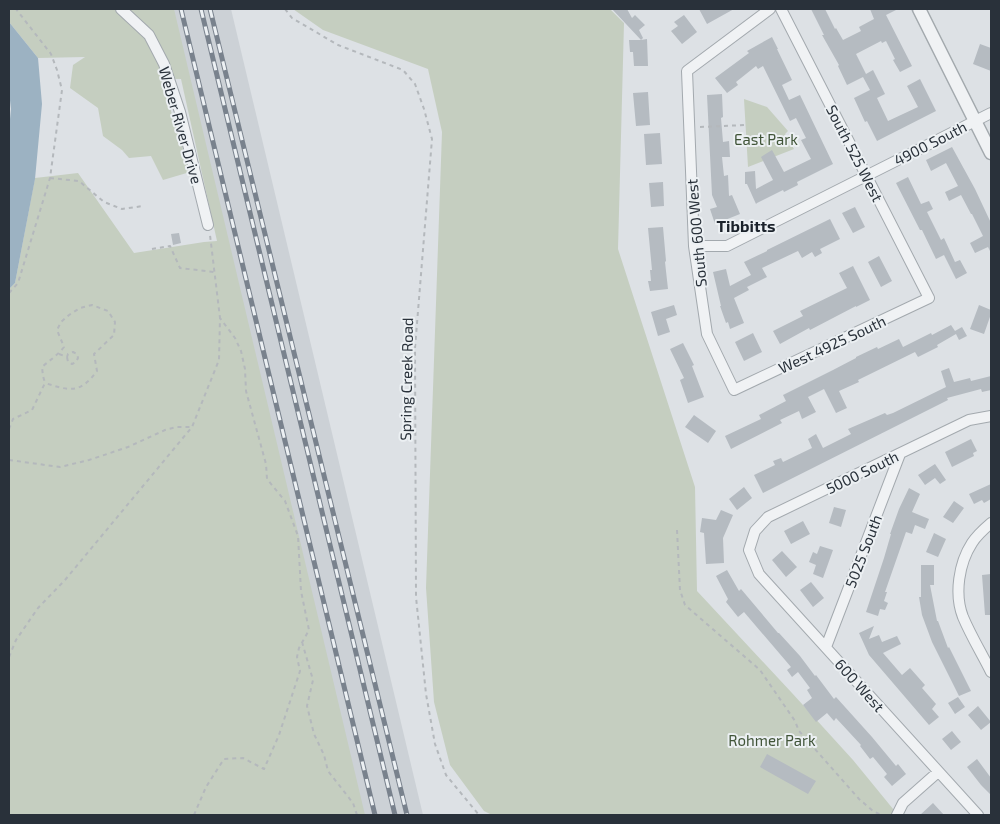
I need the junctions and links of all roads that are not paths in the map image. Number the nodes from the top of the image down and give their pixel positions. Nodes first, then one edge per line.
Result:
1 (121, 9) edge
2 (770, 9) edge
3 (781, 9) edge
4 (919, 9) edge
5 (991, 113) edge
6 (975, 121) junction
7 (991, 153) edge
8 (867, 176) junction
9 (208, 226) road end
10 (694, 246) junction
11 (930, 298) joint
12 (734, 390) joint
13 (991, 416) edge
14 (900, 454) junction
15 (991, 523) edge
16 (749, 550) joint
17 (826, 648) junction
18 (991, 672) edge
19 (938, 772) junction
20 (897, 815) edge
21 (978, 815) edge

1 - 9 street, Weber River Drive
2 - 10 street, South 600 West
3 - 8 street, South 525 West
4 - 6 street
5 - 6 street, 4900 South
6 - 7 street
6 - 8 street, 4900 South
8 - 10 street, 4900 South
8 - 11 street, South 525 West
10 - 12 street, South 600 West
11 - 12 street, West 4925 South
13 - 14 street, 5000 South
14 - 16 street, 5000 South
14 - 17 street, 5025 South
15 - 18 street
16 - 17 street, 600 West
17 - 19 street, 600 West
19 - 20 street
19 - 21 street, 600 West

